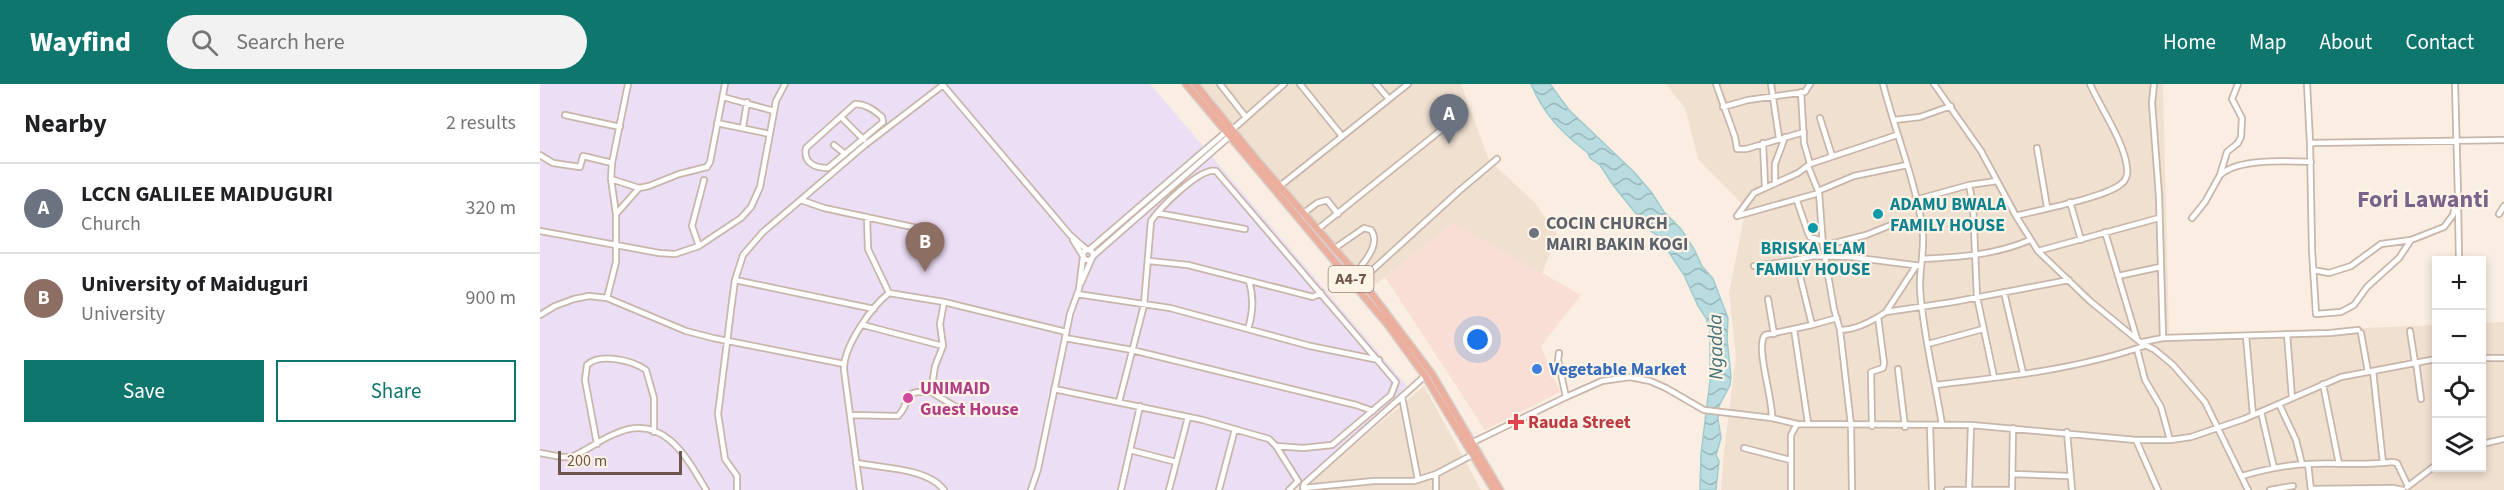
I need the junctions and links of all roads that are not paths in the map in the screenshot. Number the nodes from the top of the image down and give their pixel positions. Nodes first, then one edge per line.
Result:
1 (628, 84) edge
2 (725, 84) edge
3 (785, 84) edge
4 (943, 84) edge
5 (1186, 84) edge
6 (1195, 84) edge
7 (1220, 84) edge
8 (1284, 84) edge
9 (1300, 84) edge
10 (1376, 84) edge
11 (1408, 84) edge
12 (1716, 84) edge
13 (1771, 84) edge
14 (1810, 84) edge
15 (1882, 84) edge
16 (1934, 84) edge
17 (2090, 84) edge
18 (2154, 84) edge
19 (2238, 84) edge
20 (2307, 84) edge
21 (2455, 84) edge
22 (1801, 92) junction
23 (723, 97) junction
24 (1772, 97) junction
25 (1389, 99) junction
26 (747, 102) junction
27 (1951, 106) junction
28 (1723, 107) junction
29 (774, 111) junction
30 (565, 115) dead end
31 (1245, 116) junction
32 (841, 117) junction
33 (1456, 118) dead end
34 (1820, 118) dead end
35 (1894, 120) junction
36 (717, 123) junction
37 (743, 127) junction
38 (620, 128) junction
39 (1230, 132) junction
40 (1804, 132) junction
41 (770, 134) junction
42 (1898, 135) junction
43 (1342, 136) junction
44 (1782, 138) junction
45 (863, 139) junction
46 (2455, 140) junction
47 (2504, 140) edge
48 (1763, 143) junction
49 (2310, 143) junction
50 (834, 145) dead end
51 (865, 145) junction
52 (2037, 148) dead end
53 (845, 154) junction
54 (540, 155) edge
55 (1832, 156) junction
56 (1497, 159) dead end
57 (2311, 162) junction
58 (612, 163) junction
59 (1809, 165) junction
60 (1908, 165) junction
61 (2220, 175) junction
62 (611, 179) junction
63 (704, 180) dead end
64 (1997, 181) junction
65 (1775, 183) junction
66 (1969, 185) junction
67 (1280, 186) junction
68 (1765, 187) junction
69 (639, 188) junction
70 (1819, 192) junction
71 (2457, 194) junction
72 (801, 200) junction
73 (1916, 200) junction
74 (1797, 201) junction
75 (2070, 202) junction
76 (2504, 206) edge
77 (2047, 207) junction
78 (1157, 213) junction
79 (1304, 213) junction
80 (616, 214) junction
81 (1338, 214) junction
82 (2499, 214) dead end
83 (2016, 216) junction
84 (867, 217) junction
85 (2159, 218) junction
86 (2192, 218) dead end
87 (1891, 225) dead end
88 (1245, 229) dead end
89 (1318, 229) junction
90 (540, 231) edge
91 (931, 231) dead end
92 (2105, 232) junction
93 (1070, 235) junction
94 (2030, 240) junction
95 (2080, 240) junction
96 (2411, 240) junction
97 (1822, 244) junction
98 (615, 245) junction
99 (699, 246) junction
100 (1335, 248) junction
101 (2038, 251) junction
102 (1090, 253) junction
103 (1825, 256) junction
104 (2459, 256) edge
105 (1083, 257) junction
106 (1974, 257) junction
107 (1922, 259) junction
108 (1796, 260) junction
109 (1149, 261) junction
110 (1754, 266) dead end
111 (1918, 266) junction
112 (2160, 267) junction
113 (2313, 270) junction
114 (1356, 273) junction
115 (2118, 276) junction
116 (735, 279) junction
117 (2069, 280) junction
118 (1249, 281) junction
119 (1359, 283) junction
120 (1078, 291) junction
121 (2004, 291) junction
122 (889, 293) junction
123 (1321, 293) junction
124 (1977, 297) junction
125 (607, 298) junction
126 (1768, 299) dead end
127 (944, 302) junction
128 (1144, 304) junction
129 (1922, 308) junction
130 (874, 309) junction
131 (1886, 312) junction
132 (540, 315) edge
133 (1878, 317) junction
134 (1837, 318) junction
135 (863, 325) junction
136 (1812, 325) junction
137 (1248, 329) junction
138 (1794, 329) junction
139 (1983, 329) junction
140 (1840, 330) junction
141 (2410, 331) dead end
142 (1774, 334) junction
143 (2287, 334) junction
144 (1065, 335) junction
145 (2246, 336) junction
146 (2163, 338) junction
147 (2138, 340) junction
148 (728, 341) junction
149 (1928, 344) junction
150 (2147, 345) junction
151 (943, 346) junction
152 (2137, 349) junction
153 (1132, 350) junction
154 (1559, 352) dead end
155 (2486, 358) edge
156 (2504, 358) edge
157 (1379, 360) junction
158 (2432, 360) edge
159 (2415, 363) junction
160 (844, 364) junction
161 (1898, 369) dead end
162 (2371, 371) junction
163 (2023, 374) junction
164 (1425, 376) junction
165 (1994, 377) junction
166 (2323, 384) junction
167 (1935, 385) junction
168 (1054, 389) junction
169 (931, 392) junction
170 (1402, 397) junction
171 (1566, 397) junction
172 (2292, 398) junction
173 (2421, 399) dead end
174 (1444, 401) junction
175 (1119, 402) junction
176 (2279, 404) junction
177 (1140, 406) junction
178 (956, 407) dead end
179 (1373, 411) junction
180 (2261, 412) junction
181 (850, 415) junction
182 (2253, 415) junction
183 (1188, 417) junction
184 (1772, 418) junction
185 (1808, 423) junction
186 (1797, 424) junction
187 (1851, 425) junction
188 (1942, 425) junction
189 (1971, 425) junction
190 (1872, 426) junction
191 (1930, 426) junction
192 (1905, 427) junction
193 (2013, 428) junction
194 (2219, 428) junction
195 (1235, 429) junction
196 (654, 432) junction
197 (2067, 432) junction
198 (2504, 439) edge
199 (2136, 440) junction
200 (2170, 440) junction
201 (1470, 443) junction
202 (2486, 443) edge
203 (597, 444) junction
204 (1276, 446) junction
205 (1744, 448) dead end
206 (1130, 450) junction
207 (540, 453) edge
208 (1474, 454) junction
209 (1790, 460) junction
210 (1176, 462) junction
211 (856, 463) junction
212 (2383, 463) junction
213 (2305, 464) junction
214 (2339, 465) junction
215 (2274, 468) junction
216 (2432, 468) edge
217 (1436, 474) junction
218 (2013, 474) junction
219 (2069, 476) junction
220 (2242, 476) junction
221 (1418, 480) junction
222 (2293, 486) dead end
223 (1325, 487) edge
224 (2311, 489) edge
225 (2404, 489) edge
226 (706, 490) edge
227 (737, 490) edge
228 (860, 490) edge
229 (944, 490) edge
230 (1031, 490) edge
231 (1121, 490) edge
232 (1169, 490) edge
233 (1219, 490) edge
234 (1289, 490) edge
235 (1436, 490) edge
236 (1494, 490) edge
237 (1500, 490) edge
238 (1791, 490) edge
239 (1852, 490) edge
240 (1932, 490) edge
241 (1947, 490) edge
242 (1971, 490) edge
243 (2012, 490) edge
244 (2072, 490) edge
245 (2156, 490) edge
246 (2248, 490) edge
247 (2270, 490) edge

1 - 38 street
2 - 23 street
3 - 29 street
4 - 51 street
4 - 93 street
5 - 39 highway, A4-7
6 - 39 highway, A4-7
7 - 31 street
8 - 31 street
9 - 43 street
10 - 25 street
11 - 25 street
12 - 28 street
13 - 24 street
14 - 22 street
15 - 35 street
16 - 27 street
17 - 75 street
18 - 85 street
19 - 61 street
20 - 49 street
21 - 46 street
22 - 24 street
22 - 40 street
23 - 26 street
23 - 36 street
24 - 28 street
24 - 44 street
25 - 43 street
26 - 29 street
26 - 37 street
27 - 35 street
27 - 64 street
28 - 48 street
29 - 41 street
30 - 38 street
31 - 39 street
32 - 45 street
32 - 45 street
32 - 53 street
33 - 81 street
34 - 55 street
35 - 42 street
36 - 37 street
36 - 69 street
37 - 41 street
38 - 58 street
39 - 67 highway, A4-7
39 - 102 street
39 - 119 highway, A4-7
40 - 44 street
40 - 59 street
41 - 99 street
42 - 55 street
42 - 60 street
43 - 67 street
44 - 48 street
44 - 65 street
45 - 51 street
45 - 53 street
46 - 47 street
46 - 49 street
46 - 71 street
48 - 68 street
49 - 57 street
50 - 53 street
51 - 72 street
52 - 77 street
54 - 58 street
55 - 59 street
56 - 119 street
57 - 61 street
57 - 113 street
58 - 62 street
59 - 65 street
59 - 70 street
60 - 70 street
60 - 73 street
61 - 86 street
62 - 69 street
62 - 80 street
63 - 99 street
64 - 66 street
64 - 83 street
65 - 68 street
66 - 73 street
66 - 106 street
67 - 79 highway, A4-7
68 - 74 street
69 - 80 street
70 - 74 street
70 - 97 street
71 - 96 street
71 - 104 street
72 - 84 street
72 - 116 street
73 - 107 street
74 - 97 street
75 - 77 street
75 - 95 street
76 - 82 street
77 - 83 street
78 - 88 street
78 - 109 street
78 - 123 street
79 - 81 street
79 - 89 highway, A4-7
80 - 98 street
81 - 89 street
83 - 94 street
84 - 91 street
84 - 122 street
85 - 92 street
85 - 112 street
87 - 97 street
89 - 100 highway, A4-7
90 - 98 street
92 - 95 street
92 - 115 street
93 - 102 street
93 - 105 street
94 - 101 street
94 - 106 street
95 - 101 street
96 - 113 street
96 - 113 street
97 - 103 street
98 - 99 street
98 - 125 street
100 - 114 highway, A4-7
100 - 114 street
101 - 117 street
102 - 105 street
102 - 105 street
102 - 120 street
103 - 108 street
103 - 111 street
103 - 134 street
105 - 120 street
106 - 107 street
106 - 124 street
107 - 111 street
108 - 110 street
108 - 136 street
109 - 118 street
109 - 128 street
111 - 129 street
111 - 131 street
112 - 115 street
112 - 146 street
114 - 119 highway, A4-7
115 - 147 street
116 - 130 street
116 - 148 street
117 - 121 street
117 - 147 street
118 - 123 street
118 - 137 street
119 - 164 highway, A4-7
119 - 174 highway, A4-7
120 - 128 street
120 - 144 street
121 - 124 street
121 - 163 street
122 - 127 street
122 - 130 street
123 - 157 street
124 - 129 street
124 - 139 street
125 - 132 street
125 - 148 street
126 - 142 street
127 - 144 street
127 - 151 street
128 - 137 street
128 - 153 street
129 - 131 street
129 - 149 street
130 - 135 street
131 - 133 street
133 - 140 street
133 - 190 street
134 - 136 street
134 - 140 street
135 - 151 street
135 - 160 street
136 - 138 street
137 - 157 street
138 - 142 street
138 - 185 street
139 - 149 street
139 - 165 street
140 - 187 street
141 - 159 street
142 - 184 street
143 - 145 street
143 - 162 street
143 - 172 street
144 - 153 street
144 - 168 street
145 - 146 street
145 - 182 street
146 - 147 street
147 - 150 street
148 - 160 street
148 - 227 street
149 - 167 street
150 - 152 street
150 - 194 street
151 - 169 street
152 - 163 street
152 - 200 street
153 - 175 street
153 - 179 street
154 - 171 street
155 - 156 street
157 - 179 street
158 - 159 street
159 - 162 street
159 - 173 street
160 - 181 street
161 - 192 street
162 - 166 street
162 - 212 street
163 - 165 street
164 - 170 street
164 - 174 highway, A4-7
165 - 167 street
166 - 172 street
166 - 214 street
167 - 188 street
168 - 175 street
168 - 230 street
169 - 178 street
169 - 181 street
170 - 221 street
170 - 223 street
171 - 184 street
171 - 201 street
172 - 176 street
174 - 201 highway, A4-7
175 - 177 street
176 - 180 street
176 - 213 street
177 - 183 street
177 - 206 street
179 - 204 street
180 - 182 street
180 - 215 street
181 - 211 street
182 - 194 street
183 - 195 street
183 - 210 street
184 - 186 street
185 - 186 street
185 - 187 street
186 - 209 street
187 - 190 street
187 - 239 street
188 - 189 street
188 - 191 street
189 - 193 street
189 - 242 street
190 - 192 street
191 - 192 street
191 - 240 street
193 - 197 street
193 - 218 street
194 - 200 street
194 - 220 street
195 - 204 street
195 - 233 street
196 - 203 street
196 - 203 street
196 - 226 street
197 - 199 street
197 - 219 street
198 - 202 street
199 - 200 street
199 - 245 street
201 - 208 highway, A4-7
201 - 237 highway, A4-7
203 - 207 street
204 - 234 street
205 - 209 street
206 - 210 street
206 - 231 street
208 - 217 street
208 - 236 highway, A4-7
209 - 238 street
210 - 232 street
211 - 228 street
211 - 229 street
212 - 214 street
212 - 225 street
213 - 214 street
213 - 215 street
213 - 224 street
215 - 220 street
216 - 225 street
217 - 221 street
217 - 235 street
218 - 219 street
218 - 243 street
219 - 244 street
220 - 246 street
221 - 223 street
222 - 247 street
224 - 225 street
241 - 242 street
242 - 243 street

